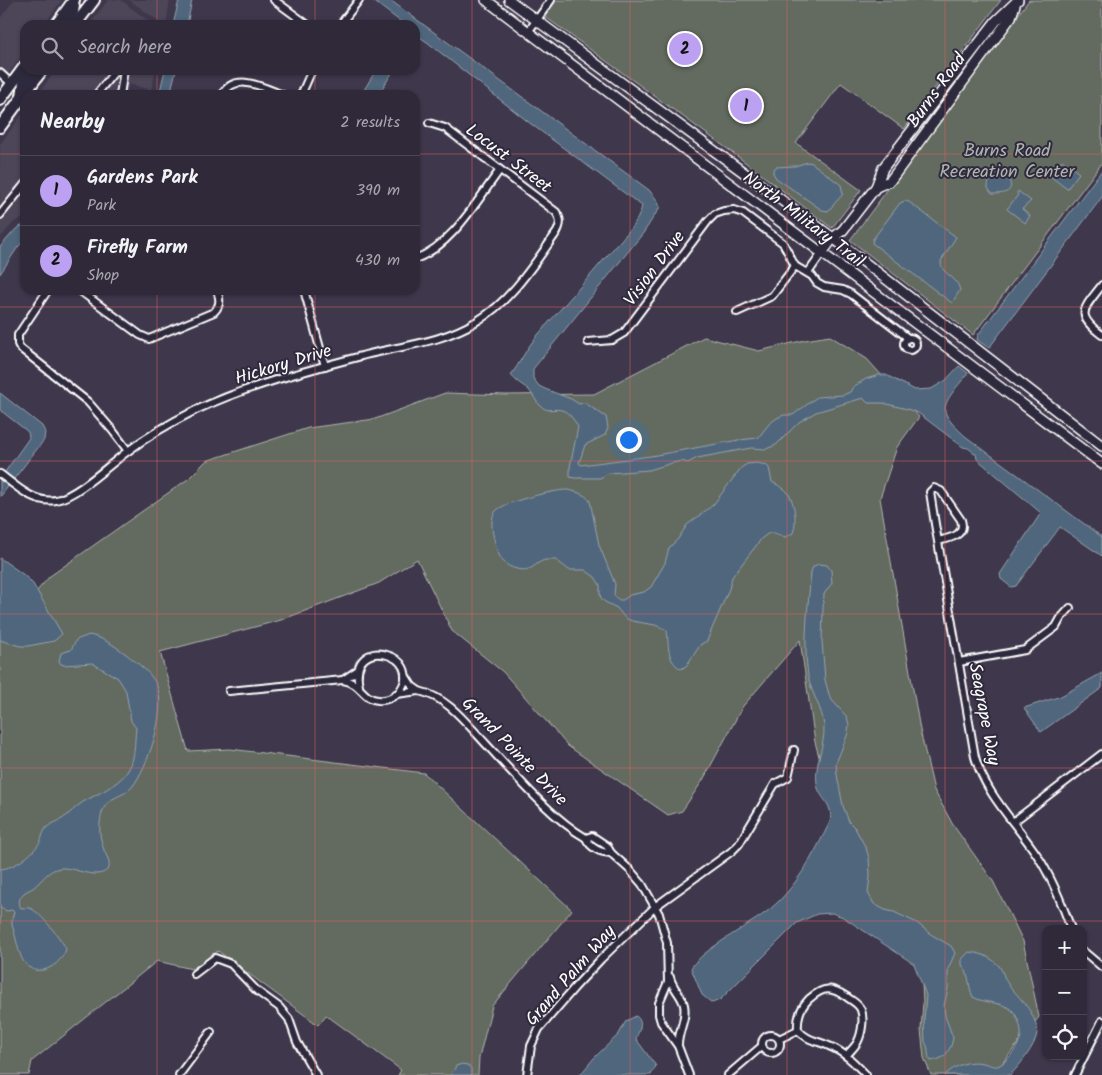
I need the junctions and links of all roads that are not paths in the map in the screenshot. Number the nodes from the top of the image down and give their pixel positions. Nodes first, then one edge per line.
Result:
1 (75, 0) edge
2 (94, 0) edge
3 (274, 0) edge
4 (359, 0) edge
5 (486, 0) edge
6 (509, 0) edge
7 (551, 0) edge
8 (1017, 2) edge
9 (60, 20) edge
10 (68, 20) edge
11 (79, 20) edge
12 (301, 20) edge
13 (344, 20) edge
14 (536, 20) junction
15 (528, 32) junction
16 (0, 73) edge
17 (20, 73) edge
18 (29, 75) edge
19 (39, 75) edge
20 (112, 75) edge
21 (123, 75) edge
22 (310, 75) edge
23 (12, 84) junction
24 (25, 90) edge
25 (30, 90) edge
26 (100, 90) edge
27 (121, 90) edge
28 (226, 90) edge
29 (267, 90) edge
30 (303, 90) edge
31 (0, 100) edge
32 (20, 103) edge
33 (0, 119) edge
34 (429, 124) dead end
35 (0, 127) edge
36 (500, 170) junction
37 (876, 187) junction
38 (20, 190) edge
39 (0, 215) edge
40 (560, 225) joint
41 (833, 238) junction
42 (822, 253) junction
43 (420, 257) edge
44 (795, 266) junction
45 (808, 273) junction
46 (1102, 285) edge
47 (45, 295) edge
48 (87, 295) edge
49 (219, 295) edge
50 (305, 295) edge
51 (737, 312) dead end
52 (1102, 335) edge
53 (908, 338) dead end
54 (588, 342) dead end
55 (325, 366) junction
56 (1102, 446) edge
57 (128, 451) junction
58 (1102, 464) edge
59 (0, 474) edge
60 (938, 541) junction
61 (1070, 608) dead end
62 (959, 662) junction
63 (358, 670) junction
64 (404, 674) junction
65 (343, 680) junction
66 (358, 686) junction
67 (229, 691) dead end
68 (419, 691) junction
69 (396, 694) junction
70 (794, 750) dead end
71 (1102, 754) edge
72 (1013, 822) junction
73 (656, 906) junction
74 (1070, 925) edge
75 (1087, 954) edge
76 (1102, 967) edge
77 (668, 970) junction
78 (194, 974) dead end
79 (1102, 1021) edge
80 (798, 1030) junction
81 (211, 1032) dead end
82 (779, 1039) junction
83 (678, 1046) junction
84 (762, 1046) junction
85 (846, 1056) junction
86 (179, 1075) edge
87 (316, 1075) edge
88 (527, 1075) edge
89 (689, 1075) edge
90 (728, 1075) edge
91 (866, 1075) edge
92 (1075, 1075) edge

1 - 9 main road
1 - 10 main road
2 - 11 main road
3 - 12 street
4 - 13 street
5 - 15 main road, North Military Trail
6 - 14 main road, North Military Trail
7 - 14 street
8 - 37 main road, Burns Road
8 - 37 main road, Burns Road
14 - 15 street
14 - 41 main road, North Military Trail
15 - 42 main road, North Military Trail
16 - 23 street
17 - 23 main road
18 - 24 main road
19 - 25 main road
20 - 26 street
21 - 27 street
22 - 30 street
23 - 31 main road
23 - 33 main road
28 - 29 street
32 - 35 main road
34 - 36 street, Locust Street
36 - 40 street, Locust Street
36 - 43 street
37 - 41 main road, Burns Road
38 - 39 street
40 - 55 street, Hickory Drive
41 - 42 main road, Burns Road
41 - 56 main road, North Military Trail
42 - 45 street
42 - 58 main road, North Military Trail
44 - 45 street
44 - 51 street
44 - 54 street, Vision Drive
45 - 53 street
46 - 52 street
47 - 57 street
48 - 49 street
50 - 55 street
55 - 57 street, Hickory Drive
57 - 59 street, Hickory Drive
60 - 60 street, Seagrape Way
60 - 62 street, Seagrape Way
61 - 62 street
62 - 72 street, Seagrape Way
63 - 64 street, Grand Pointe Drive
63 - 65 street, Grand Pointe Drive
63 - 66 street
64 - 68 street, Grand Pointe Drive
64 - 69 street
65 - 66 street, Grand Pointe Drive
65 - 67 street, Grand Pointe Drive
66 - 69 street, Grand Pointe Drive
68 - 69 street, Grand Pointe Drive
68 - 73 street, Grand Pointe Drive
70 - 73 street, Grand Palm Way
71 - 72 street
72 - 74 street, Seagrape Way
73 - 77 street, Grand Pointe Drive
73 - 88 street, Grand Palm Way
75 - 76 street
77 - 83 street
77 - 83 street
78 - 87 street
79 - 92 street
80 - 82 street
80 - 85 street
80 - 85 street
81 - 86 street
82 - 84 street
82 - 84 street
83 - 89 street
84 - 90 street
85 - 91 street

